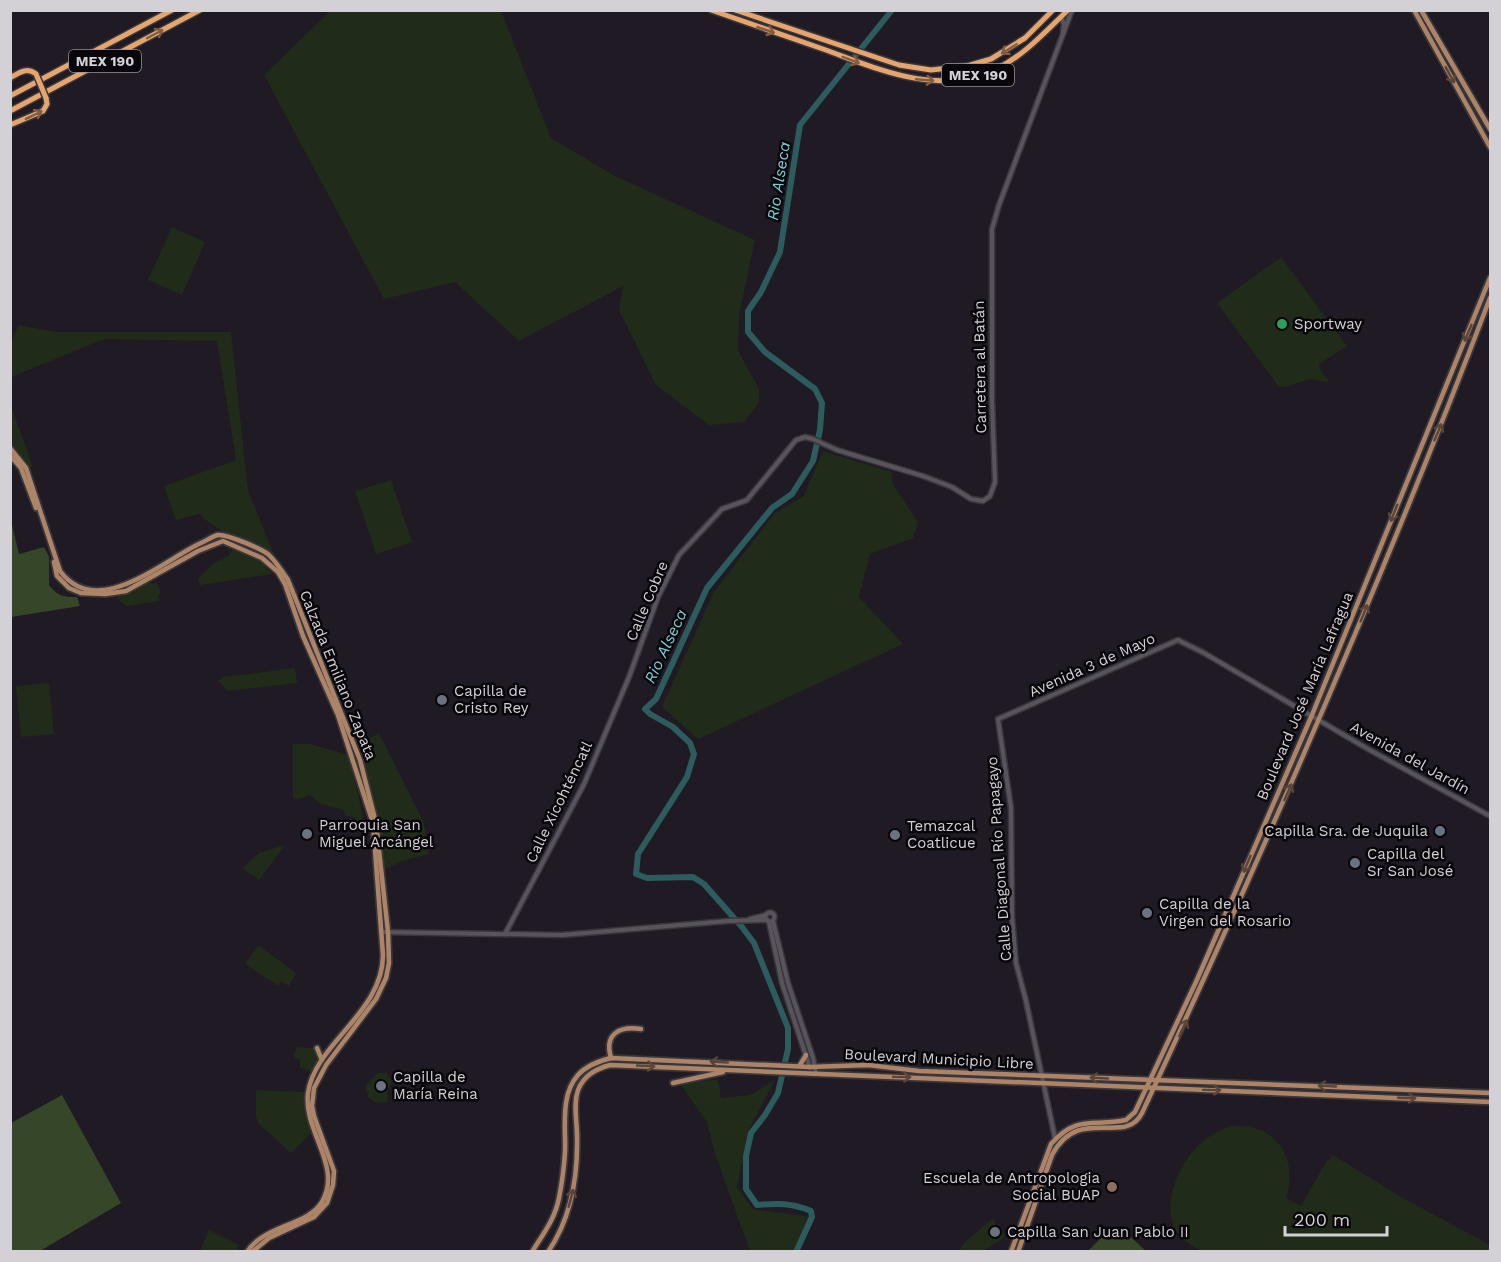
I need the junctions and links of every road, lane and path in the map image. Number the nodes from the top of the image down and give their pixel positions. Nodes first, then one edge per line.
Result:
1 (172, 10) edge
2 (200, 10) edge
3 (711, 10) edge
4 (735, 10) edge
5 (1053, 10) edge
6 (1070, 10) edge
7 (1414, 10) edge
8 (1420, 10) edge
9 (1061, 17) junction
10 (1061, 42) junction
11 (10, 78) edge
12 (10, 96) edge
13 (10, 111) edge
14 (10, 125) edge
15 (1491, 129) edge
16 (1491, 147) edge
17 (1491, 278) edge
18 (1491, 298) edge
19 (796, 440) joint
20 (10, 448) edge
21 (10, 455) edge
22 (629, 677) joint
23 (1312, 715) junction
24 (998, 719) joint
25 (1320, 719) junction
26 (1491, 816) edge
27 (769, 919) junction
28 (381, 932) junction
29 (388, 932) junction
30 (505, 934) junction
31 (641, 1029) dead end
32 (317, 1048) dead end
33 (806, 1056) junction
34 (610, 1058) junction
35 (322, 1060) junction
36 (798, 1066) junction
37 (812, 1067) junction
38 (732, 1070) junction
39 (814, 1074) junction
40 (1041, 1076) junction
41 (1149, 1080) junction
42 (1158, 1080) junction
43 (673, 1083) dead end
44 (1042, 1084) junction
45 (1145, 1089) junction
46 (1154, 1089) junction
47 (1491, 1093) edge
48 (1491, 1102) edge
49 (1055, 1138) junction
50 (247, 1251) edge
51 (252, 1251) edge
52 (532, 1251) edge
53 (548, 1251) edge
54 (1011, 1251) edge
55 (1018, 1251) edge

1 - 12 highway, MEX 190
13 -> 2 highway, MEX 190
3 -> 9 highway, MEX 190
5 -> 4 highway, MEX 190
6 - 9 highway, MEX 190
6 - 10 street, Carretera al Batán
7 -> 16 main road
8 - 15 main road
9 - 10 street, Carretera al Batán
10 - 19 street, Carretera al Batán
14 -> 11 highway, bridge
17 -> 23 main road, Boulevard José María Lafragua
25 -> 18 main road, Boulevard José María Lafragua
19 - 22 street, Calle Cobre
20 - 29 main road, Calzada Emiliano Zapata
21 - 28 main road, Calzada Emiliano Zapata
22 - 30 street, Calle Xicohténcatl
23 - 24 street, Avenida 3 de Mayo
23 - 25 street, Avenida 3 de Mayo
23 -> 41 main road, Boulevard José María Lafragua
24 - 40 street, Calle Diagonal Río Papagayo
25 - 26 street, Avenida del Jardín
42 -> 25 main road, Boulevard José María Lafragua
27 - 30 street
27 - 33 street
27 - 37 street
28 - 29 street
28 - 35 main road, Calzada Emiliano Zapata
29 - 30 street
29 - 51 main road, Calzada Emiliano Zapata
31 - 34 main road
32 - 35 main road
33 - 36 main road
33 - 37 street
36 -> 34 main road, Boulevard Municipio Libre
34 - 52 main road, Boulevard Municipio Libre
35 - 50 main road, Calzada Emiliano Zapata
36 - 37 main road, Boulevard Municipio Libre
37 - 39 street
37 - 40 main road, Boulevard Municipio Libre
38 - 39 main road, Boulevard Municipio Libre
38 - 43 main road
53 -> 38 main road, Boulevard Municipio Libre
39 -> 44 main road, Boulevard Municipio Libre
41 -> 40 main road, Boulevard Municipio Libre
40 - 44 street, Calle Diagonal Río Papagayo
41 - 42 main road, Boulevard Municipio Libre
41 - 45 main road, Boulevard José María Lafragua
42 - 46 main road, Boulevard José María Lafragua
47 -> 42 main road, Boulevard Municipio Libre
44 - 45 main road, Boulevard Municipio Libre
44 - 49 street, Calle Diagonal Río Papagayo
45 - 46 main road, Boulevard Municipio Libre
45 - 49 main road, Boulevard José María Lafragua
46 -> 48 main road, Boulevard Municipio Libre
46 - 55 main road, Boulevard José María Lafragua
49 - 54 main road

